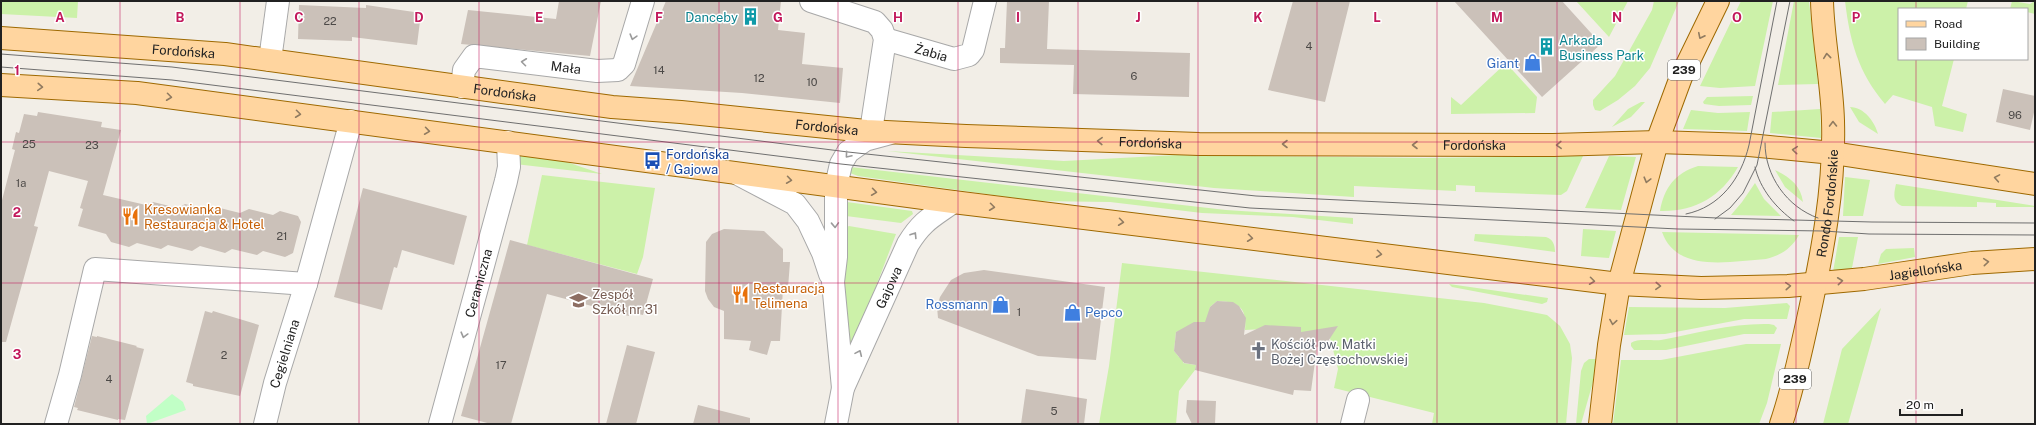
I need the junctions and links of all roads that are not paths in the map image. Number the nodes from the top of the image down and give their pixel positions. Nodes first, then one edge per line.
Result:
1 (278, 1) edge
2 (643, 1) edge
3 (811, 1) edge
4 (985, 1) edge
5 (1718, 1) edge
6 (1822, 1) edge
7 (1, 38) edge
8 (885, 39) junction
9 (270, 60) junction
10 (1, 85) edge
11 (462, 87) junction
12 (351, 120) junction
13 (871, 131) junction
14 (894, 133) junction
15 (508, 142) junction
16 (1657, 142) junction
17 (1833, 153) junction
18 (721, 170) junction
19 (2035, 184) edge
20 (836, 186) junction
21 (953, 202) junction
22 (2035, 259) edge
23 (833, 282) junction
24 (306, 284) junction
25 (1619, 284) junction
26 (1816, 284) junction
27 (843, 388) junction
28 (1358, 400) dead end
29 (56, 424) edge
30 (265, 424) edge
31 (440, 424) edge
32 (836, 424) edge
33 (1352, 424) edge
34 (1600, 424) edge
35 (1781, 424) edge

1 - 9 street
2 -> 11 street, Mała
3 - 8 street
4 - 8 street, Żabia
5 -> 16 main road, 239
17 -> 6 main road, 239
7 - 9 main road, Fordońska
8 - 13 street
9 - 11 main road, Fordońska
10 -> 12 main road
11 - 13 main road, Fordońska
12 -> 15 main road
12 - 24 street, Cegielniana
13 - 14 main road, Fordońska
16 -> 14 main road, Fordońska
14 -> 20 street, Gajowa
15 - 18 main road
15 -> 31 street, Ceramiczna
17 -> 16 main road, Rondo Fordońskie
16 -> 25 main road, 239
19 -> 17 main road
17 - 26 main road, Rondo Fordońskie / 239
18 -> 20 main road
18 - 23 street, Gajowa
20 -> 21 main road
20 -> 23 street, Gajowa
21 -> 25 main road
27 -> 21 street, Gajowa
26 -> 22 main road, Jagiellońska
23 - 27 street, Gajowa
24 - 29 street
24 - 30 street, Cegielniana
25 -> 26 main road
25 -> 34 main road, 239
26 - 35 main road, 239
27 - 32 street, Gajowa
28 - 33 street

